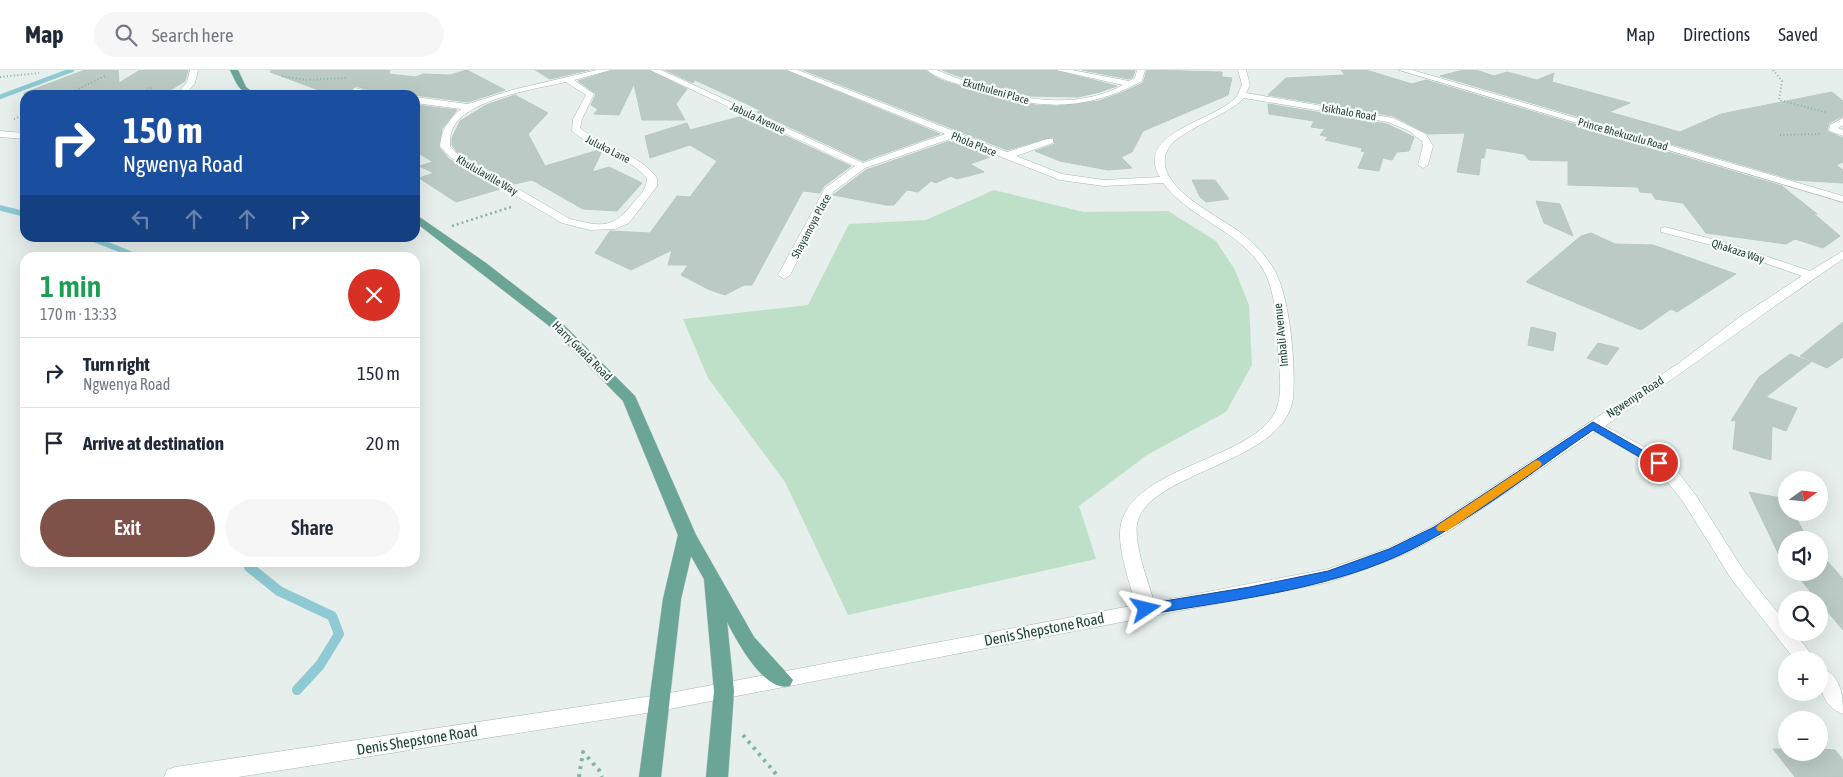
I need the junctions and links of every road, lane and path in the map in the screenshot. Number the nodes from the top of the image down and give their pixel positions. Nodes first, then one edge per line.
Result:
1 (194, 70) edge
2 (234, 70) edge
3 (607, 70) edge
4 (654, 70) edge
5 (791, 70) edge
6 (931, 70) edge
7 (1060, 70) edge
8 (1141, 70) edge
9 (1242, 70) edge
10 (1403, 70) edge
11 (1773, 70) edge
12 (39, 73) dead end
13 (105, 76) dead end
14 (282, 76) dead end
15 (0, 77) edge
16 (568, 80) junction
17 (1131, 84) junction
18 (151, 88) dead end
19 (76, 90) edge
20 (147, 90) edge
21 (185, 90) edge
22 (246, 90) edge
23 (373, 90) edge
24 (1242, 95) junction
25 (420, 101) edge
26 (468, 107) junction
27 (1830, 113) dead end
28 (1843, 121) edge
29 (1843, 133) edge
30 (0, 134) edge
31 (1825, 134) dead end
32 (952, 135) junction
33 (1780, 135) dead end
34 (20, 136) edge
35 (1050, 141) dead end
36 (1006, 156) junction
37 (1423, 165) dead end
38 (862, 166) junction
39 (1165, 180) junction
40 (1843, 199) edge
41 (535, 201) junction
42 (420, 221) edge
43 (625, 221) joint
44 (1665, 230) dead end
45 (435, 232) junction
46 (1843, 254) edge
47 (784, 275) dead end
48 (1811, 275) junction
49 (1593, 425) junction
50 (688, 534) junction
51 (713, 579) junction
52 (1146, 609) junction
53 (1798, 651) edge
54 (783, 680) junction
55 (1828, 686) edge
56 (724, 691) junction
57 (660, 703) junction
58 (1843, 705) edge
59 (740, 731) dead end
60 (175, 777) edge
61 (579, 777) edge
62 (602, 777) edge
63 (650, 777) edge
64 (717, 777) edge
65 (776, 777) edge

1 - 21 street
2 - 22 main road
3 - 16 street, Khululaville Way
4 - 38 street, Jabula Avenue
5 - 32 street, Phola Place
6 - 17 street, Ekuthuleni Place
7 - 17 street
8 - 17 street, Ekuthuleni Place
9 - 24 street
10 - 40 street, Prince Bhekuzulu Road
11 - 27 path
12 - 15 path
13 - 19 path
14 - 23 path
16 - 26 street, Khululaville Way
16 - 43 street, Juluka Lane
18 - 20 path
24 - 37 street, Isikhalo Road
24 - 39 street
25 - 26 street
26 - 41 street, Khululaville Way
28 - 29 street
30 - 34 street
31 - 33 path
32 - 36 street, Phola Place
32 - 38 street, Shayamoya Place
35 - 36 street
36 - 39 street, Phola Place
38 - 47 street, Shayamoya Place
39 - 52 street, Imbali Avenue
41 - 43 street, Khululaville Way
41 - 45 path
42 - 45 main road, Harry Gwala Road
44 - 48 street, Qhakaza Way
45 - 50 main road, Harry Gwala Road
46 - 48 street, Ngwenya Road
48 - 49 street, Ngwenya Road
49 - 52 street, Denis Shepstone Road
49 - 53 street, Ngwenya Road
50 - 51 main road, Harry Gwala Road
50 - 57 main road
51 - 54 main road
51 - 56 main road, Harry Gwala Road
52 - 54 street, Denis Shepstone Road
54 - 56 street, Denis Shepstone Road
55 - 58 street
56 - 57 street, Denis Shepstone Road
56 - 64 main road, Harry Gwala Road
57 - 60 street, Denis Shepstone Road
57 - 63 main road
59 - 65 path
61 - 62 path

